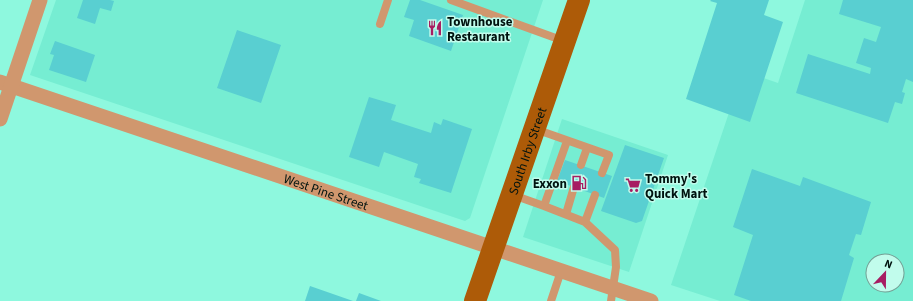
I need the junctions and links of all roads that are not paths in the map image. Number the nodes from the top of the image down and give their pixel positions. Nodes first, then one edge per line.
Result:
1 (40, 0) edge
2 (388, 0) edge
3 (451, 0) edge
4 (579, 0) edge
5 (380, 24) dead end
6 (564, 41) junction
7 (6, 84) edge
8 (0, 119) edge
9 (534, 129) junction
10 (567, 141) junction
11 (588, 148) junction
12 (581, 166) dead end
13 (602, 173) dead end
14 (574, 188) dead end
15 (595, 194) dead end
16 (512, 195) junction
17 (544, 206) junction
18 (566, 214) junction
19 (585, 222) junction
20 (493, 248) junction
21 (562, 271) junction
22 (612, 295) edge
23 (475, 301) edge
24 (551, 301) edge
25 (651, 301) edge

1 - 7 street
2 - 5 lane
3 - 6 lane
4 - 6 main road, South Irby Street
6 - 9 main road, South Irby Street
7 - 8 street
7 - 20 street, West Pine Street
9 - 10 lane
9 - 16 main road, South Irby Street
10 - 11 lane
10 - 17 lane
11 - 12 lane
11 - 13 lane
14 - 18 lane
15 - 19 lane
16 - 17 lane
16 - 20 main road, South Irby Street
17 - 18 lane
18 - 19 lane
19 - 22 lane
20 - 21 street, West Pine Street
20 - 23 main road, South Irby Street
21 - 22 street, West Pine Street
21 - 24 lane
22 - 25 street, West Pine Street

